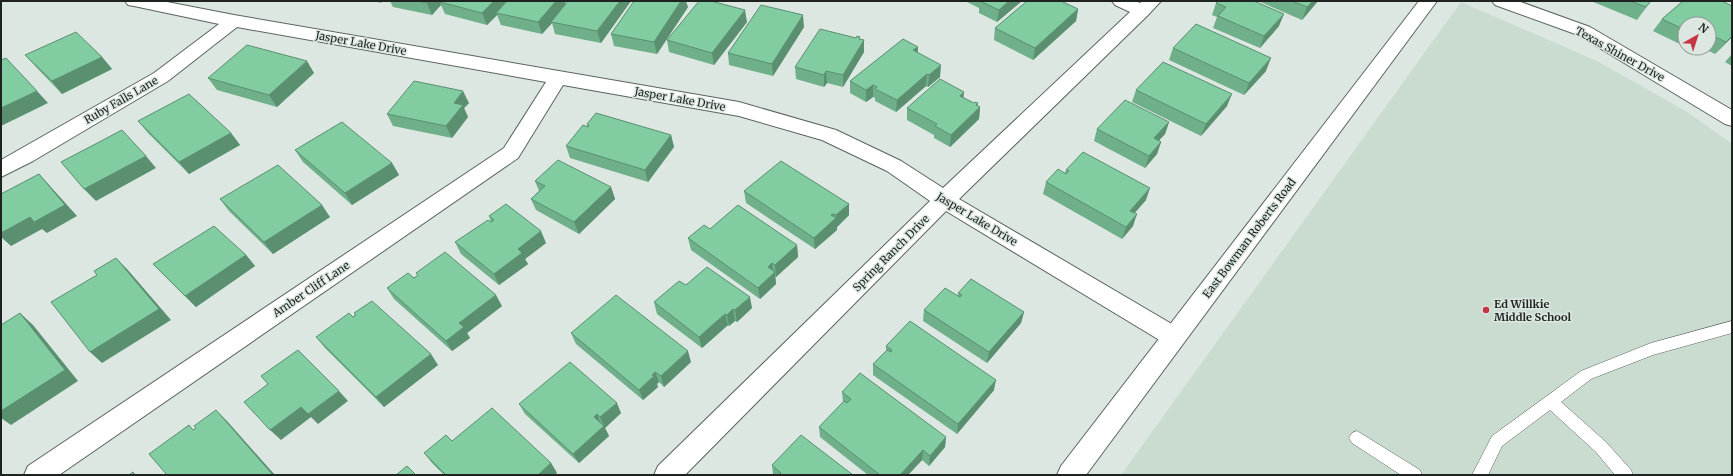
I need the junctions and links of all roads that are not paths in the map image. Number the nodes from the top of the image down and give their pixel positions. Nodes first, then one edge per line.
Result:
1 (134, 1) edge
2 (1121, 1) edge
3 (1428, 1) edge
4 (1501, 1) edge
5 (1147, 6) edge
6 (234, 21) junction
7 (558, 78) junction
8 (1732, 119) edge
9 (1, 169) edge
10 (944, 200) junction
11 (1732, 327) edge
12 (1174, 337) junction
13 (1550, 401) junction
14 (1357, 438) dead end
15 (37, 475) edge
16 (667, 475) edge
17 (1070, 475) edge
18 (1414, 475) edge
19 (1480, 475) edge
20 (1625, 475) edge

1 - 6 street, Jasper Lake Drive
2 - 5 street
3 - 12 street, East Bowman Roberts Road
4 - 8 street, Texas Shiner Drive
5 - 10 street, Spring Ranch Drive
6 - 7 street, Jasper Lake Drive
6 - 9 street, Ruby Falls Lane
7 - 10 street, Jasper Lake Drive
7 - 15 street, Amber Cliff Lane
10 - 12 street, Jasper Lake Drive
10 - 16 street, Spring Ranch Drive
11 - 13 lane
12 - 17 street, East Bowman Roberts Road
13 - 19 lane
13 - 20 lane
14 - 18 lane

